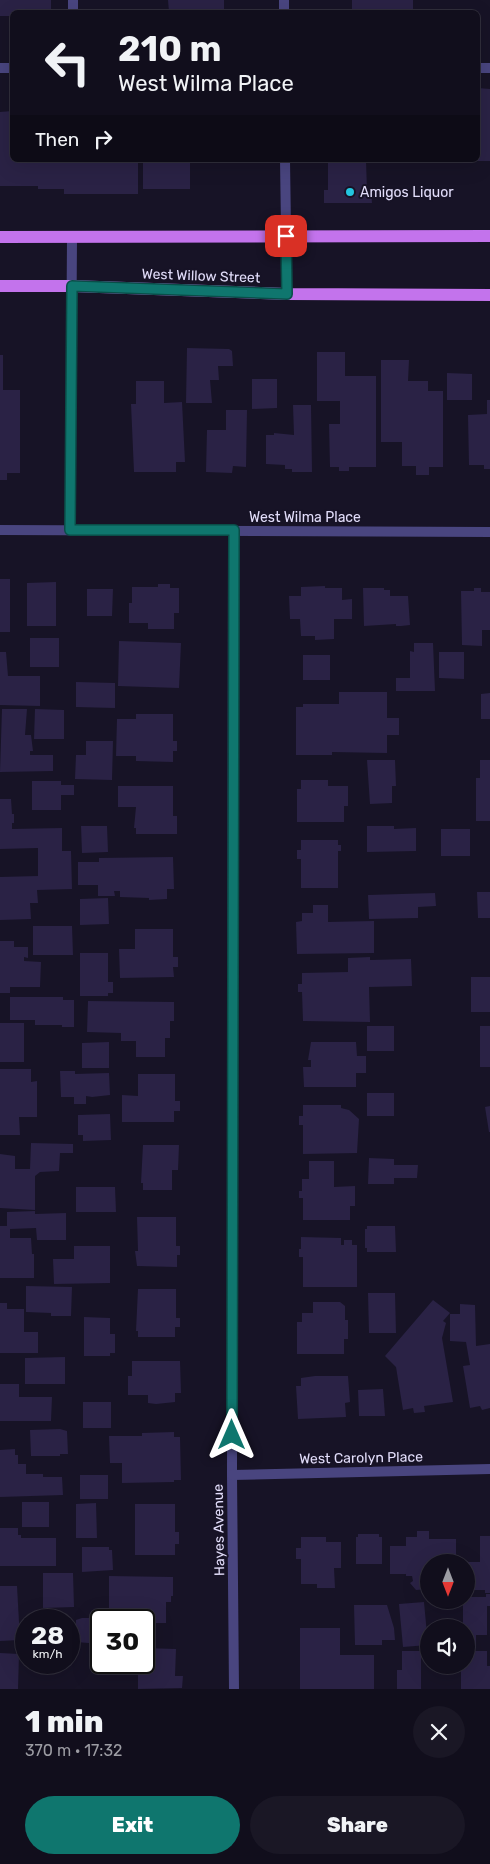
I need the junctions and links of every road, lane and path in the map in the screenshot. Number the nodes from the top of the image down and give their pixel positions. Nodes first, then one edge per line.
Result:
1 (285, 162) edge
2 (286, 236) junction
3 (490, 236) edge
4 (0, 237) edge
5 (72, 238) junction
6 (0, 286) edge
7 (72, 286) junction
8 (287, 294) junction
9 (490, 295) edge
10 (0, 530) edge
11 (70, 530) junction
12 (234, 530) junction
13 (490, 532) edge
14 (490, 1469) edge
15 (232, 1475) junction
16 (234, 1689) edge

1 - 2 street
2 - 3 main road
2 - 5 main road
2 - 8 street
4 - 5 main road
5 - 7 street
6 - 7 main road, West Willow Street
7 - 8 main road, West Willow Street
7 - 11 street
8 - 9 main road, West Willow Street
10 - 11 street, West Wilma Place
11 - 12 street, West Wilma Place
12 - 13 street, West Wilma Place
12 - 15 street, Hayes Avenue
14 - 15 street, West Carolyn Place
15 - 16 street, Hayes Avenue

